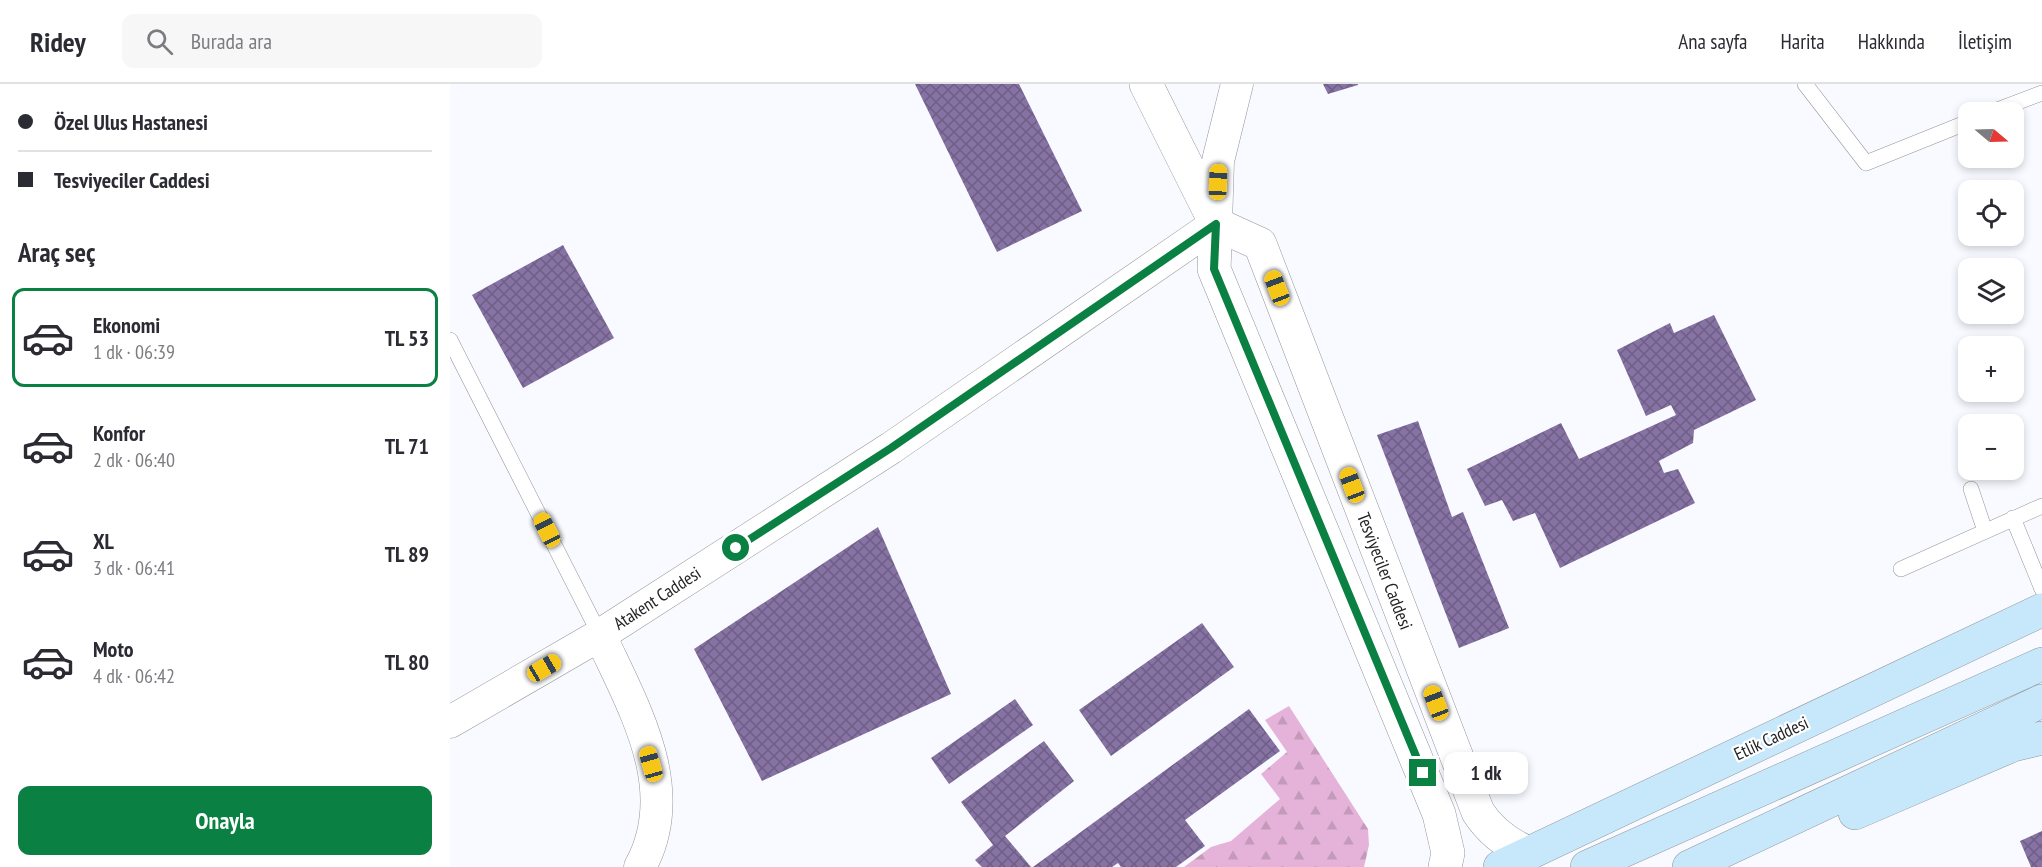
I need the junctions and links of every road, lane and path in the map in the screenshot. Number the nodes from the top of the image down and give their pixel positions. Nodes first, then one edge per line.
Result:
1 (1146, 84) edge
2 (1237, 84) edge
3 (1805, 84) edge
4 (2042, 93) edge
5 (2018, 102) edge
6 (1958, 126) edge
7 (1216, 224) junction
8 (450, 340) edge
9 (1971, 489) dead end
10 (2042, 506) edge
11 (2013, 518) junction
12 (1985, 531) junction
13 (1901, 569) dead end
14 (2042, 589) edge
15 (2042, 609) edge
16 (600, 635) junction
17 (2042, 664) edge
18 (2042, 701) edge
19 (450, 722) edge
20 (2042, 738) edge
21 (1529, 853) junction
22 (640, 867) edge
23 (1445, 867) edge
24 (1500, 867) edge
25 (1587, 867) edge
26 (1689, 867) edge
27 (1701, 867) edge

1 - 7 street
2 - 7 street
3 - 6 lane
4 - 5 lane
7 - 16 street, Atakent Caddesi
7 - 21 street, Tesviyeciler Caddesi
7 - 23 street
8 - 16 lane
9 - 12 lane
10 - 11 lane
11 - 12 lane
11 - 14 lane
12 - 13 lane
15 - 21 main road, Etlik Caddesi
16 - 19 street, Atakent Caddesi
16 - 22 street
17 - 25 main road
18 - 26 main road
20 - 27 main road
21 - 24 main road, Etlik Caddesi

